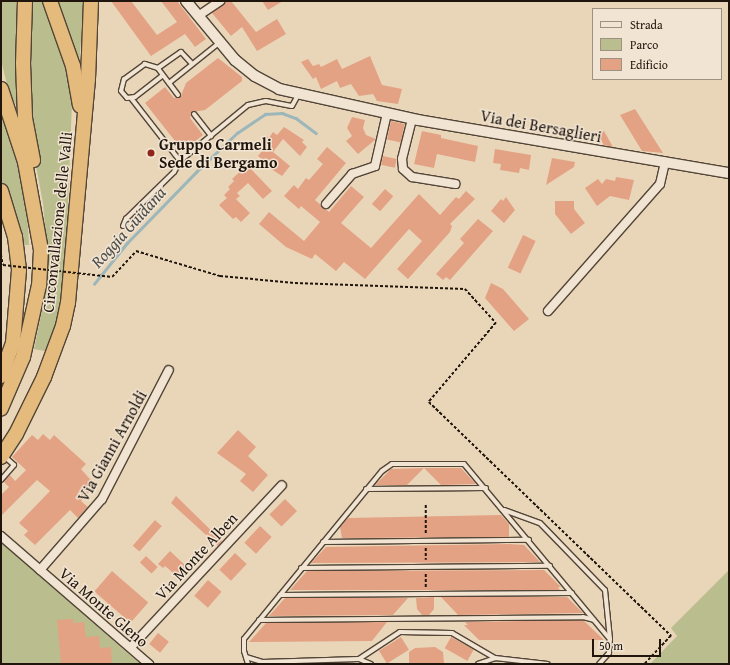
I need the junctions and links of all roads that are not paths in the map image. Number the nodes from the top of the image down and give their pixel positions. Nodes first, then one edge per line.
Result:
1 (25, 1) edge
2 (50, 1) edge
3 (91, 1) edge
4 (101, 1) edge
5 (186, 1) edge
6 (220, 1) edge
7 (198, 16) junction
8 (219, 43) junction
9 (192, 64) junction
10 (158, 68) junction
11 (162, 76) junction
12 (88, 78) junction
13 (169, 83) junction
14 (1, 89) edge
15 (178, 95) dead end
16 (298, 95) junction
17 (131, 98) junction
18 (387, 113) junction
19 (194, 114) dead end
20 (412, 119) junction
21 (83, 131) junction
22 (211, 136) junction
23 (180, 162) junction
24 (665, 162) junction
25 (729, 173) edge
26 (455, 184) dead end
27 (1, 191) edge
28 (326, 204) dead end
29 (1, 206) edge
30 (123, 226) dead end
31 (41, 250) junction
32 (548, 311) dead end
33 (1, 370) edge
34 (169, 370) dead end
35 (1, 376) edge
36 (1, 408) edge
37 (2, 456) edge
38 (1, 480) edge
39 (282, 485) dead end
40 (486, 488) junction
41 (366, 489) junction
42 (504, 510) junction
43 (1, 536) edge
44 (529, 540) junction
45 (322, 542) junction
46 (550, 566) junction
47 (301, 568) junction
48 (42, 569) junction
49 (572, 593) junction
50 (280, 595) junction
51 (259, 620) junction
52 (595, 620) junction
53 (610, 639) junction
54 (131, 647) junction
55 (246, 657) junction
56 (494, 658) junction
57 (359, 659) junction
58 (149, 664) edge
59 (248, 664) edge
60 (371, 664) edge
61 (478, 664) edge
62 (548, 664) edge
63 (599, 664) edge

1 - 31 highway
2 - 21 highway
3 - 12 highway, Circonvallazione delle Valli
4 - 12 highway
5 - 7 street, Via dei Bersaglieri
6 - 7 street
7 - 8 street, Via dei Bersaglieri
8 - 9 lane
8 - 16 street, Via dei Bersaglieri
9 - 10 lane
9 - 13 lane
10 - 11 lane
10 - 17 lane
11 - 13 lane
11 - 17 lane
12 - 21 highway, Circonvallazione delle Valli
13 - 15 lane
14 - 31 highway, Circonvallazione delle Valli
16 - 18 street, Via dei Bersaglieri
16 - 22 lane
17 - 23 lane
18 - 20 street, Via dei Bersaglieri
18 - 28 street
19 - 22 lane
20 - 24 street, Via dei Bersaglieri
20 - 26 street
21 - 37 highway, Circonvallazione delle Valli
22 - 23 lane
23 - 30 lane
24 - 25 street, Via dei Bersaglieri
24 - 32 street
27 - 35 highway
29 - 33 highway
31 - 36 highway, Circonvallazione delle Valli
34 - 48 street, Via Gianni Arnoldi
37 - 38 lane
39 - 54 street, Via Monte Alben
40 - 41 lane
40 - 41 lane
40 - 42 lane
41 - 45 lane
42 - 44 lane
42 - 53 lane
43 - 48 street, Via Monte Gleno
44 - 45 lane
44 - 46 lane
45 - 47 lane
46 - 47 lane
46 - 49 lane
47 - 50 lane
48 - 54 street, Via Monte Gleno
49 - 50 lane
49 - 52 lane
50 - 51 lane
51 - 52 lane
51 - 55 lane
52 - 53 lane
53 - 63 lane
54 - 58 street, Via Monte Gleno
55 - 57 lane
55 - 59 lane
56 - 57 lane
56 - 61 lane
56 - 62 lane
57 - 60 lane

